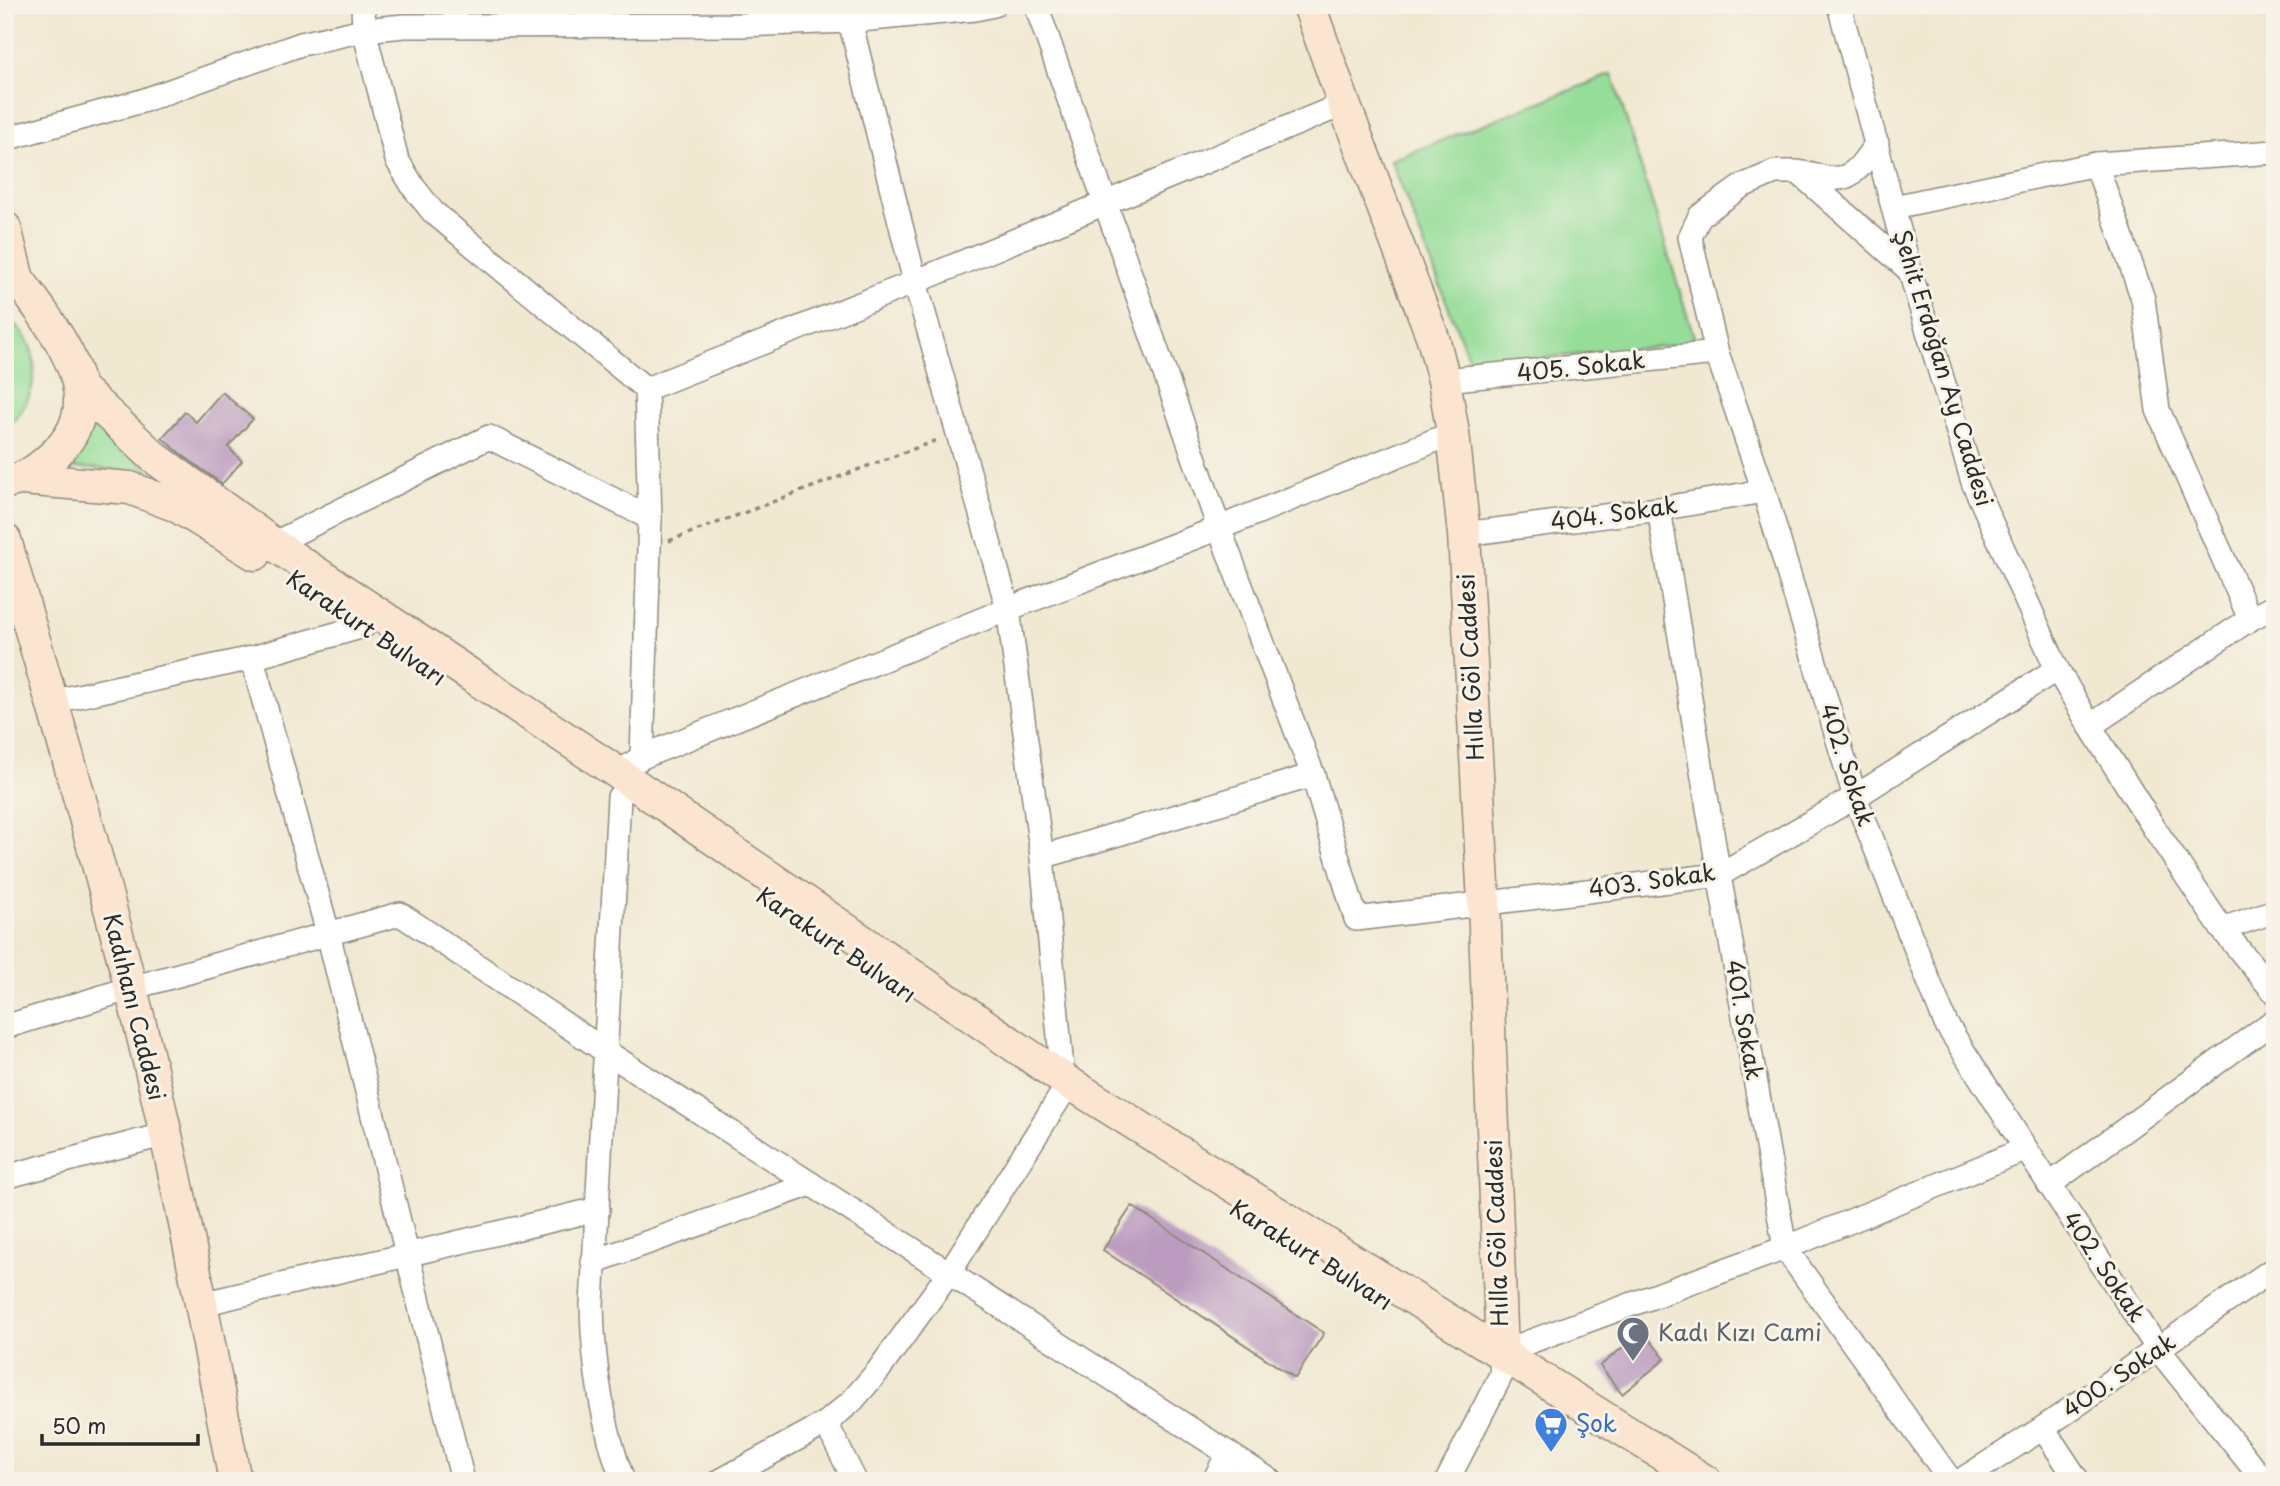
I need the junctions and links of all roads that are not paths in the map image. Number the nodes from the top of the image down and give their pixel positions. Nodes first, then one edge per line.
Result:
1 (363, 5) edge
2 (994, 5) edge
3 (1036, 5) edge
4 (1309, 5) edge
5 (1839, 5) edge
6 (740, 15) edge
7 (850, 21) junction
8 (364, 30) junction
9 (1344, 104) junction
10 (5, 139) edge
11 (1877, 143) junction
12 (2275, 152) edge
13 (2096, 164) junction
14 (1798, 172) junction
15 (1106, 203) junction
16 (1894, 207) junction
17 (5, 228) edge
18 (11, 271) edge
19 (1910, 271) junction
20 (915, 282) junction
21 (1717, 354) junction
22 (1444, 380) junction
23 (80, 389) junction
24 (646, 389) junction
25 (1453, 433) junction
26 (13, 481) edge
27 (1764, 491) junction
28 (1659, 509) junction
29 (649, 519) junction
30 (1219, 528) junction
31 (1464, 534) junction
32 (5, 540) edge
33 (273, 544) junction
34 (2275, 606) edge
35 (1008, 609) junction
36 (2250, 619) junction
37 (364, 626) junction
38 (252, 658) junction
39 (2057, 669) junction
40 (51, 702) junction
41 (2090, 726) junction
42 (1313, 775) junction
43 (627, 776) junction
44 (1854, 797) junction
45 (1042, 857) junction
46 (1719, 875) junction
47 (1484, 903) junction
48 (2275, 911) edge
49 (2222, 929) junction
50 (328, 933) junction
51 (131, 988) junction
52 (2275, 993) edge
53 (2275, 1020) edge
54 (5, 1027) edge
55 (605, 1051) junction
56 (1062, 1088) junction
57 (166, 1134) junction
58 (2026, 1149) junction
59 (5, 1177) edge
60 (811, 1184) junction
61 (2049, 1185) junction
62 (598, 1209) junction
63 (1785, 1248) junction
64 (408, 1255) junction
65 (593, 1262) junction
66 (2275, 1268) edge
67 (949, 1273) junction
68 (202, 1304) junction
69 (2158, 1349) junction
70 (1502, 1364) junction
71 (826, 1423) junction
72 (2043, 1428) junction
73 (1228, 1453) junction
74 (235, 1481) edge
75 (463, 1481) edge
76 (623, 1481) edge
77 (720, 1481) edge
78 (855, 1481) edge
79 (1214, 1481) edge
80 (1271, 1481) edge
81 (1447, 1481) edge
82 (1663, 1481) edge
83 (1704, 1481) edge
84 (1951, 1481) edge
85 (1960, 1481) edge
86 (2078, 1481) edge
87 (2264, 1481) edge

1 - 8 street
2 - 7 street
3 - 15 street
4 - 9 main road, Hılla Göl Caddesi
5 - 11 street, Şehit Erdoğan Ay Caddesi
6 - 7 street
6 - 8 street
7 - 20 street
8 - 10 street
8 - 24 street
9 - 15 street
9 - 22 main road, Hılla Göl Caddesi
11 - 14 street
11 - 16 street, Şehit Erdoğan Ay Caddesi
12 - 13 street
13 - 16 street
13 - 36 street
14 - 19 street
14 - 21 street, 402. Sokak
15 - 20 street
15 - 30 street
16 - 19 street, Şehit Erdoğan Ay Caddesi
17 - 18 main road
18 - 23 main road
19 - 39 street, Şehit Erdoğan Ay Caddesi
20 - 24 street
20 - 35 street
21 - 22 street, 405. Sokak
21 - 27 street, 402. Sokak
22 - 25 main road, Hılla Göl Caddesi
23 - 26 main road
23 - 33 main road, Karakurt Bulvarı
24 - 29 street
25 - 30 street
25 - 31 main road, Hılla Göl Caddesi
26 - 37 main road, Karakurt Bulvarı
27 - 28 street, 404. Sokak
27 - 44 street, 402. Sokak
28 - 31 street, 404. Sokak
28 - 46 street, 401. Sokak
29 - 33 street
29 - 43 street
30 - 35 street
30 - 42 street
31 - 47 main road, Hılla Göl Caddesi
32 - 40 main road, Kadıhanı Caddesi
33 - 43 main road, Karakurt Bulvarı
34 - 36 street
35 - 43 street
35 - 45 street
36 - 41 street
37 - 38 street
37 - 43 main road, Karakurt Bulvarı
38 - 40 street
38 - 50 street
39 - 41 street, Şehit Erdoğan Ay Caddesi
39 - 44 street, 403. Sokak
40 - 51 main road, Kadıhanı Caddesi
41 - 49 street, Şehit Erdoğan Ay Caddesi
42 - 45 street
42 - 47 street, 403. Sokak
43 - 55 street
43 - 56 main road, Karakurt Bulvarı
44 - 46 street, 403. Sokak
44 - 58 street, 402. Sokak
45 - 56 street
46 - 47 street, 403. Sokak
46 - 63 street, 401. Sokak
47 - 70 main road, Hılla Göl Caddesi
48 - 49 street
49 - 52 street, Şehit Erdoğan Ay Caddesi
50 - 51 street
50 - 55 street
50 - 64 street
51 - 54 street
51 - 57 main road, Kadıhanı Caddesi
53 - 61 street
55 - 60 street
55 - 62 street
56 - 67 street
56 - 70 main road, Karakurt Bulvarı
57 - 59 street
57 - 68 main road, Kadıhanı Caddesi
58 - 61 street, 402. Sokak
58 - 63 street
60 - 65 street
60 - 67 street
61 - 69 street, 402. Sokak
62 - 64 street
62 - 65 street
63 - 70 street
63 - 84 street, 401. Sokak
64 - 68 street
64 - 75 street
65 - 76 street
66 - 69 street, 400. Sokak
67 - 71 street
67 - 73 street
68 - 74 main road, Kadıhanı Caddesi
69 - 72 street, 400. Sokak
69 - 87 street, 402. Sokak
70 - 81 street
70 - 82 main road
70 - 83 main road
71 - 77 street
71 - 78 street
72 - 85 street, 400. Sokak
72 - 86 street
73 - 79 street
73 - 80 street

